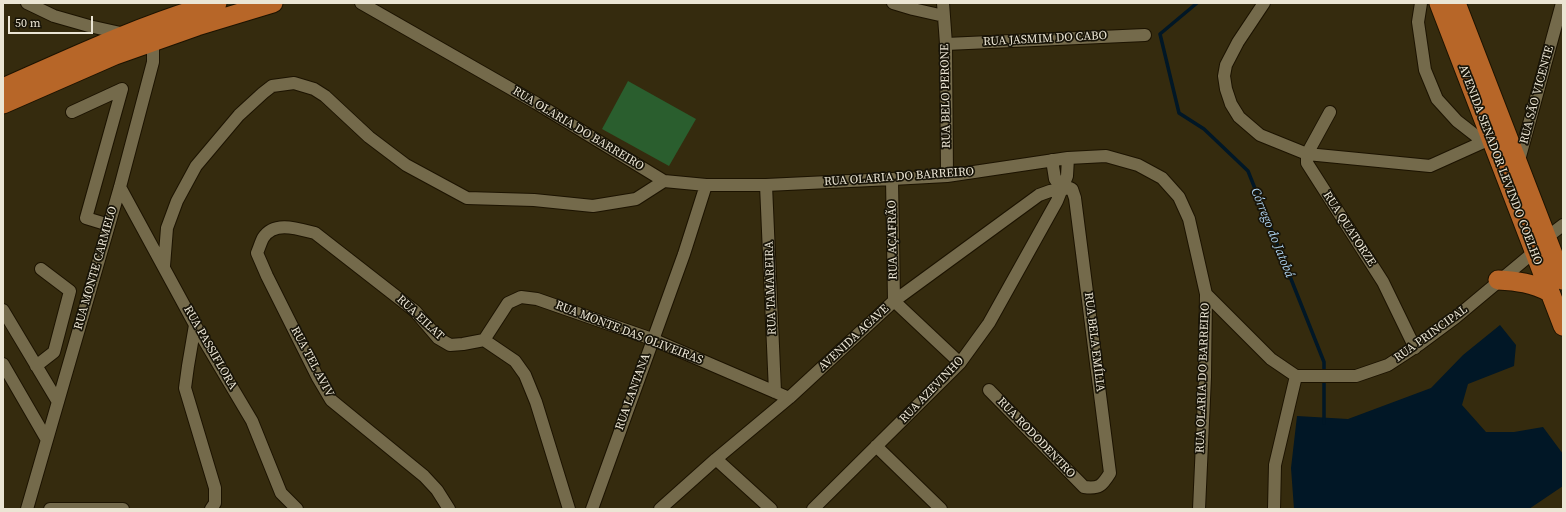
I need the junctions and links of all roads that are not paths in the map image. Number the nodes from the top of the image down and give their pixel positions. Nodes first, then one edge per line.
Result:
1 (27, 3) edge
2 (217, 3) edge
3 (273, 3) edge
4 (361, 3) edge
5 (893, 3) edge
6 (943, 3) edge
7 (1264, 3) edge
8 (1421, 3) edge
9 (1439, 3) edge
10 (1456, 3) edge
11 (1562, 3) edge
12 (944, 16) junction
13 (124, 34) junction
14 (150, 34) junction
15 (1145, 35) dead end
16 (946, 44) junction
17 (3, 88) edge
18 (3, 104) edge
19 (72, 112) dead end
20 (1330, 112) dead end
21 (1487, 140) junction
22 (1307, 154) junction
23 (1068, 158) junction
24 (1052, 160) junction
25 (1518, 164) junction
26 (947, 176) junction
27 (892, 179) junction
28 (664, 181) junction
29 (706, 185) junction
30 (766, 185) junction
31 (120, 187) junction
32 (1062, 190) junction
33 (1563, 224) edge
34 (109, 225) junction
35 (276, 227) joint
36 (1540, 245) junction
37 (164, 266) junction
38 (41, 269) dead end
39 (1498, 280) junction
40 (1556, 286) edge
41 (1206, 294) junction
42 (894, 301) junction
43 (3, 310) edge
44 (195, 325) junction
45 (1563, 326) edge
46 (484, 340) junction
47 (652, 340) junction
48 (1415, 348) junction
49 (960, 363) junction
50 (3, 364) edge
51 (36, 366) junction
52 (1301, 376) junction
53 (988, 390) dead end
54 (775, 392) junction
55 (789, 398) junction
56 (58, 402) junction
57 (47, 440) junction
58 (876, 446) junction
59 (716, 459) junction
60 (1084, 487) joint
61 (27, 509) edge
62 (50, 509) edge
63 (123, 509) edge
64 (211, 509) edge
65 (298, 509) edge
66 (449, 509) edge
67 (569, 509) edge
68 (592, 509) edge
69 (660, 509) edge
70 (771, 509) edge
71 (813, 509) edge
72 (941, 509) edge
73 (1198, 509) edge
74 (1274, 509) edge

1 - 13 street
2 - 14 main road
3 - 14 main road
4 - 28 street, RUA OLARIA DO BARREIRO
5 - 12 street
6 - 12 street, RUA BELO PERONE
7 - 22 street
8 - 21 street
9 - 21 main road, AVENIDA SENADOR LEVINDO COELHO
10 - 25 main road, AVENIDA SENADOR LEVINDO COELHO
11 - 25 street, RUA SÃO VICENTE
12 - 16 street, RUA BELO PERONE
13 - 14 main road
13 - 17 main road
14 - 18 main road
14 - 31 street, RUA MONTE CARMELO
15 - 16 street, RUA JASMIM DO CABO
16 - 26 street, RUA BELO PERONE
19 - 34 street
20 - 22 street
21 - 22 street
21 - 36 main road, AVENIDA SENADOR LEVINDO COELHO
22 - 48 street, RUA QUATORZE
23 - 24 street, RUA OLARIA DO BARREIRO
23 - 32 street, RUA AZEVINHO
23 - 41 street, RUA OLARIA DO BARREIRO
24 - 26 street, RUA OLARIA DO BARREIRO
24 - 32 street
25 - 36 main road, AVENIDA SENADOR LEVINDO COELHO
26 - 27 street, RUA OLARIA DO BARREIRO
27 - 30 street, RUA OLARIA DO BARREIRO
27 - 42 street, RUA AÇAFRÃO
28 - 29 street, RUA OLARIA DO BARREIRO
28 - 37 street
29 - 30 street, RUA OLARIA DO BARREIRO
29 - 47 street, RUA LANTANA
30 - 54 street, RUA TAMAREIRA
31 - 34 street, RUA MONTE CARMELO
31 - 37 street, RUA PASSIFLORA
32 - 42 street, AVENIDA AGAVE
32 - 49 street, RUA AZEVINHO
32 - 60 street, RUA BELA EMÍLIA
33 - 36 street, RUA PRINCIPAL
34 - 56 street, RUA MONTE CARMELO
35 - 46 street, RUA EILAT
35 - 66 street, RUA TEL AVIV
36 - 39 street, RUA PRINCIPAL
36 - 40 main road, AVENIDA SENADOR LEVINDO COELHO
37 - 44 street, RUA PASSIFLORA
38 - 51 street
39 - 40 main road
39 - 48 street, RUA PRINCIPAL
40 - 45 main road, AVENIDA SENADOR LEVINDO COELHO
41 - 52 street
41 - 73 street, RUA OLARIA DO BARREIRO
42 - 49 street
42 - 55 street, AVENIDA AGAVE
43 - 51 street
44 - 64 street
44 - 65 street, RUA PASSIFLORA
46 - 47 street, RUA MONTE DAS OLIVEIRAS
46 - 67 street
47 - 54 street, RUA MONTE DAS OLIVEIRAS
47 - 68 street, RUA LANTANA
48 - 52 street, RUA PRINCIPAL
49 - 58 street, RUA AZEVINHO
50 - 57 street
51 - 56 street
52 - 74 street
53 - 60 street, RUA RODODENTRO
54 - 55 street, RUA MONTE DAS OLIVEIRAS
55 - 59 street, AVENIDA AGAVE
56 - 57 street, RUA MONTE CARMELO
57 - 61 street, RUA MONTE CARMELO
58 - 71 street, RUA AZEVINHO
58 - 72 street
59 - 69 street, AVENIDA AGAVE
59 - 70 street
62 - 63 street

